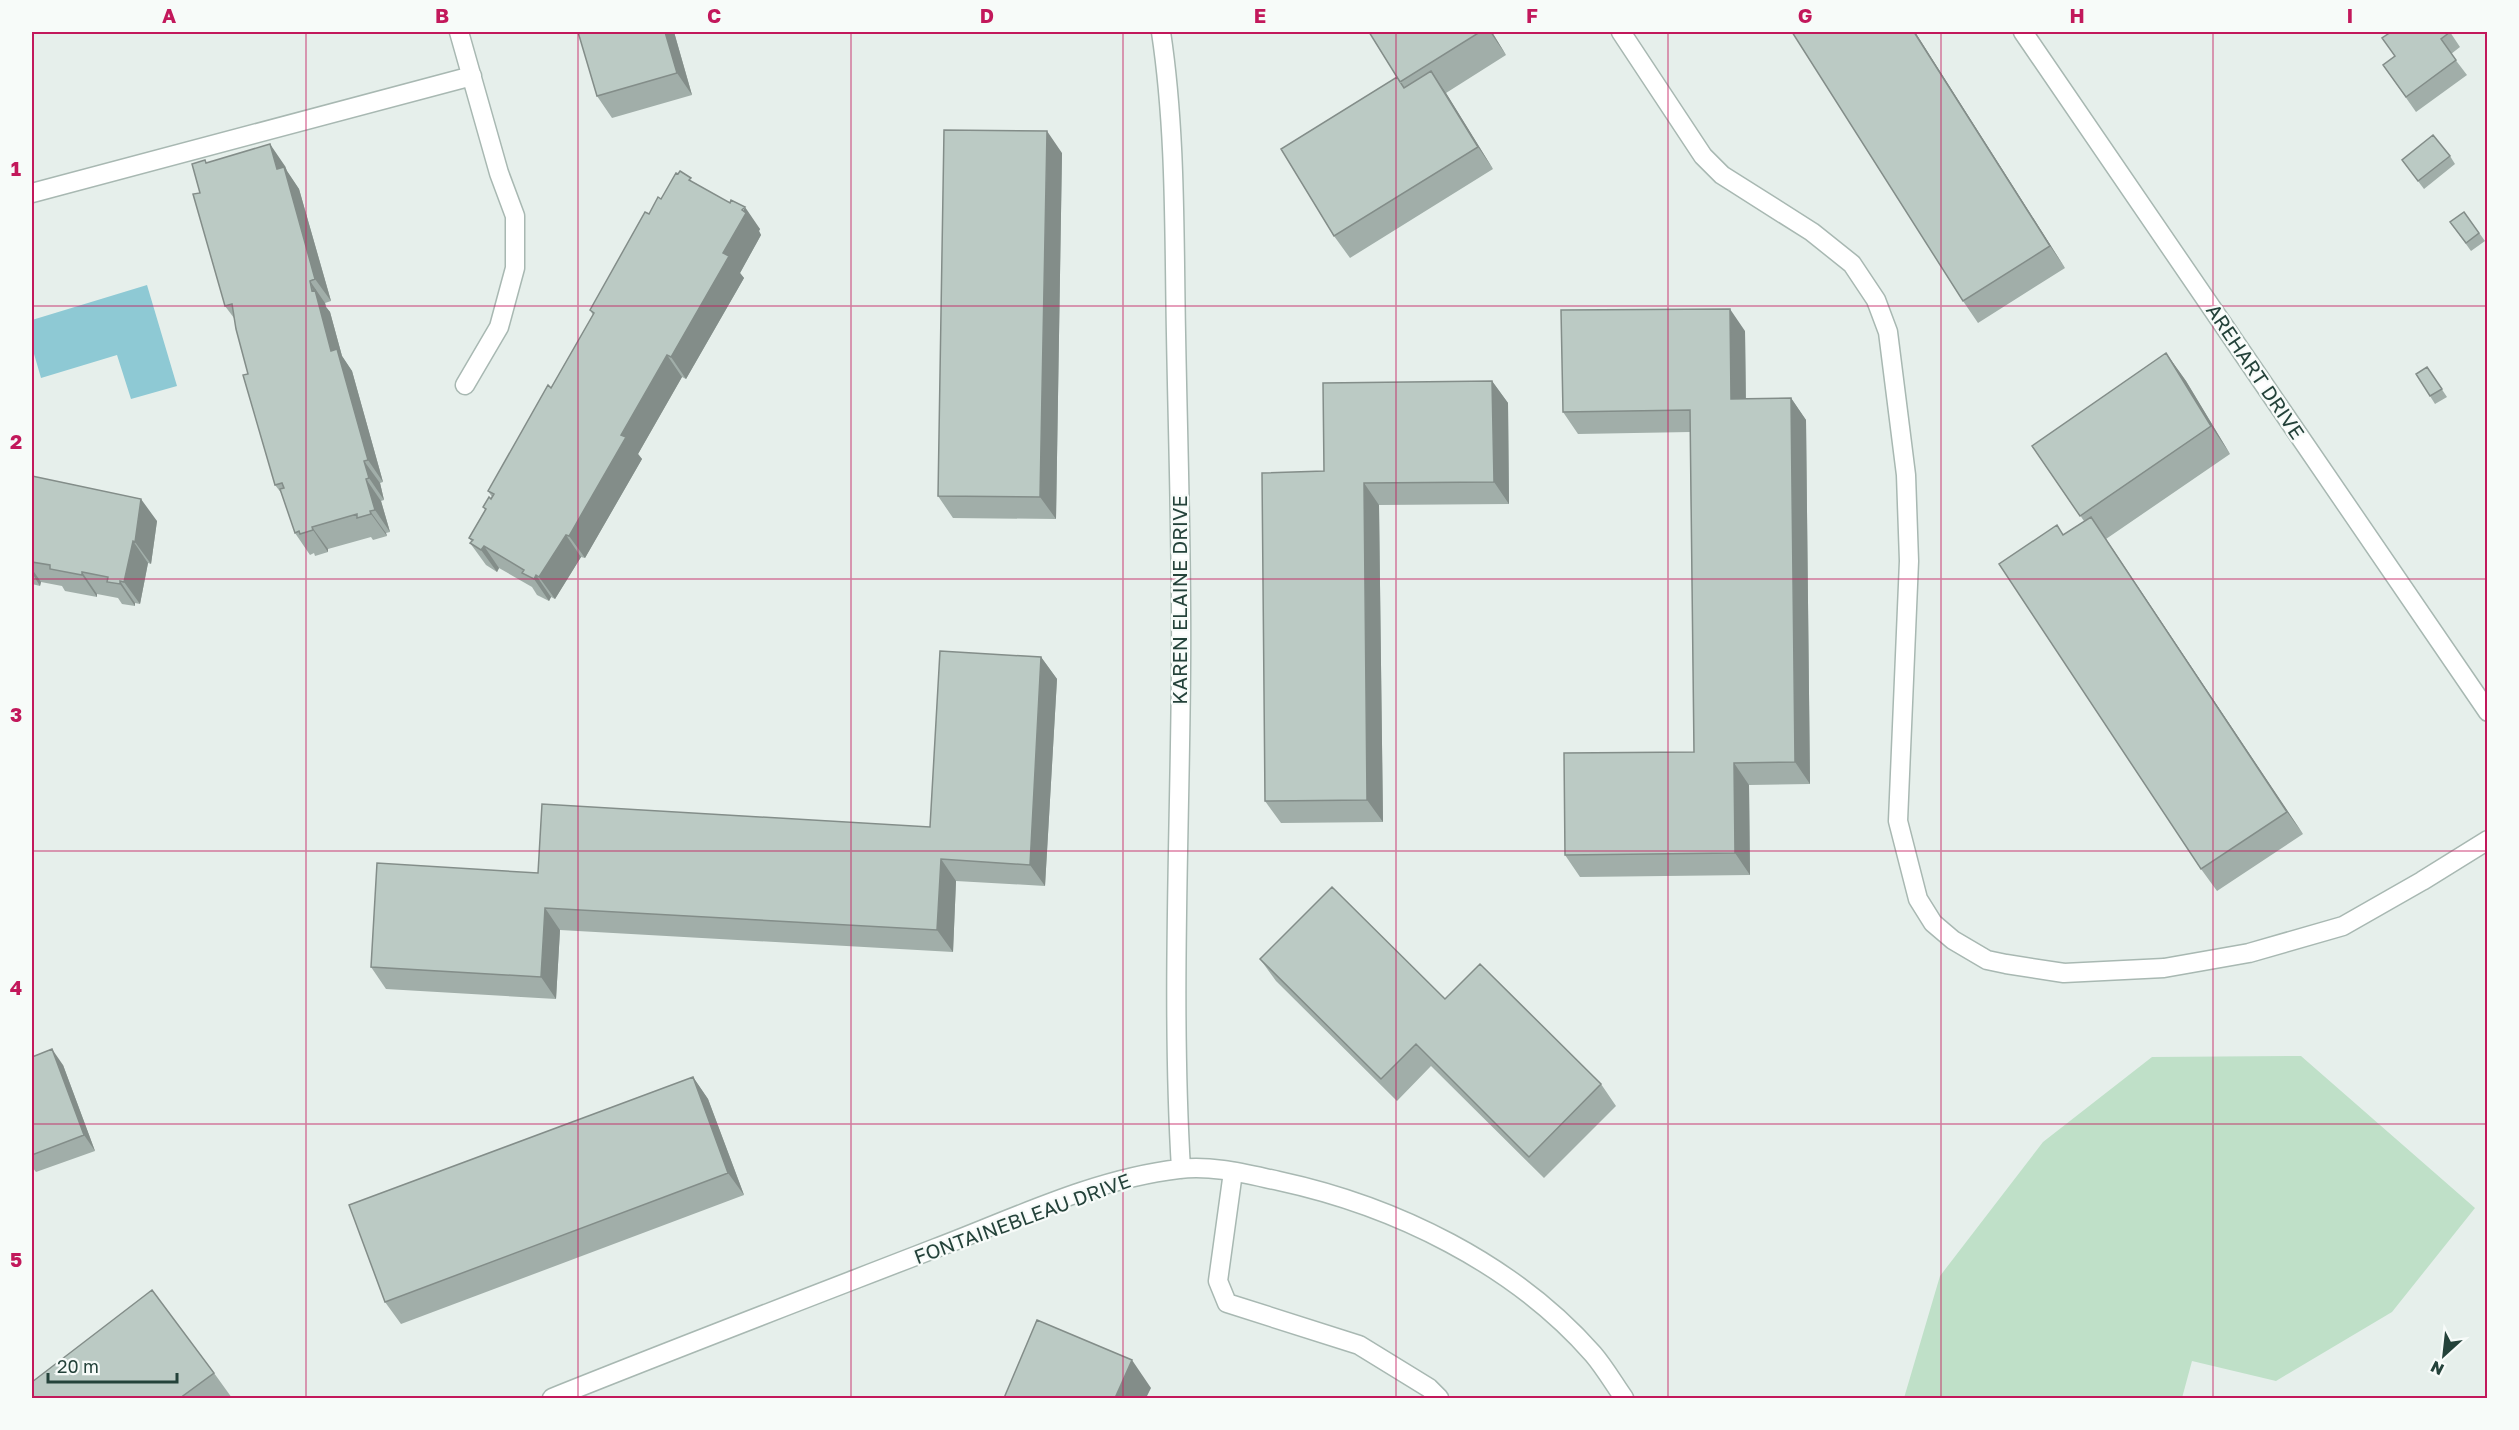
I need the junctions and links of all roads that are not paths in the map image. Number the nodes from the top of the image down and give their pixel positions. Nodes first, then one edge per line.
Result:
1 (459, 32) edge
2 (1161, 32) edge
3 (1621, 32) edge
4 (2023, 32) edge
5 (472, 76) junction
6 (32, 193) edge
7 (465, 385) dead end
8 (2487, 712) edge
9 (2487, 840) edge
10 (1181, 1169) junction
11 (1233, 1172) junction
12 (552, 1398) edge
13 (1439, 1398) edge
14 (1624, 1398) edge

1 - 5 street
2 - 10 street, KAREN ELAINE DRIVE
3 - 9 street
4 - 8 street, AREHART DRIVE
5 - 6 street
5 - 7 street
10 - 11 street, FONTAINEBLEAU DRIVE
10 - 12 street, FONTAINEBLEAU DRIVE
11 - 13 street
11 - 14 street, FONTAINEBLEAU DRIVE

